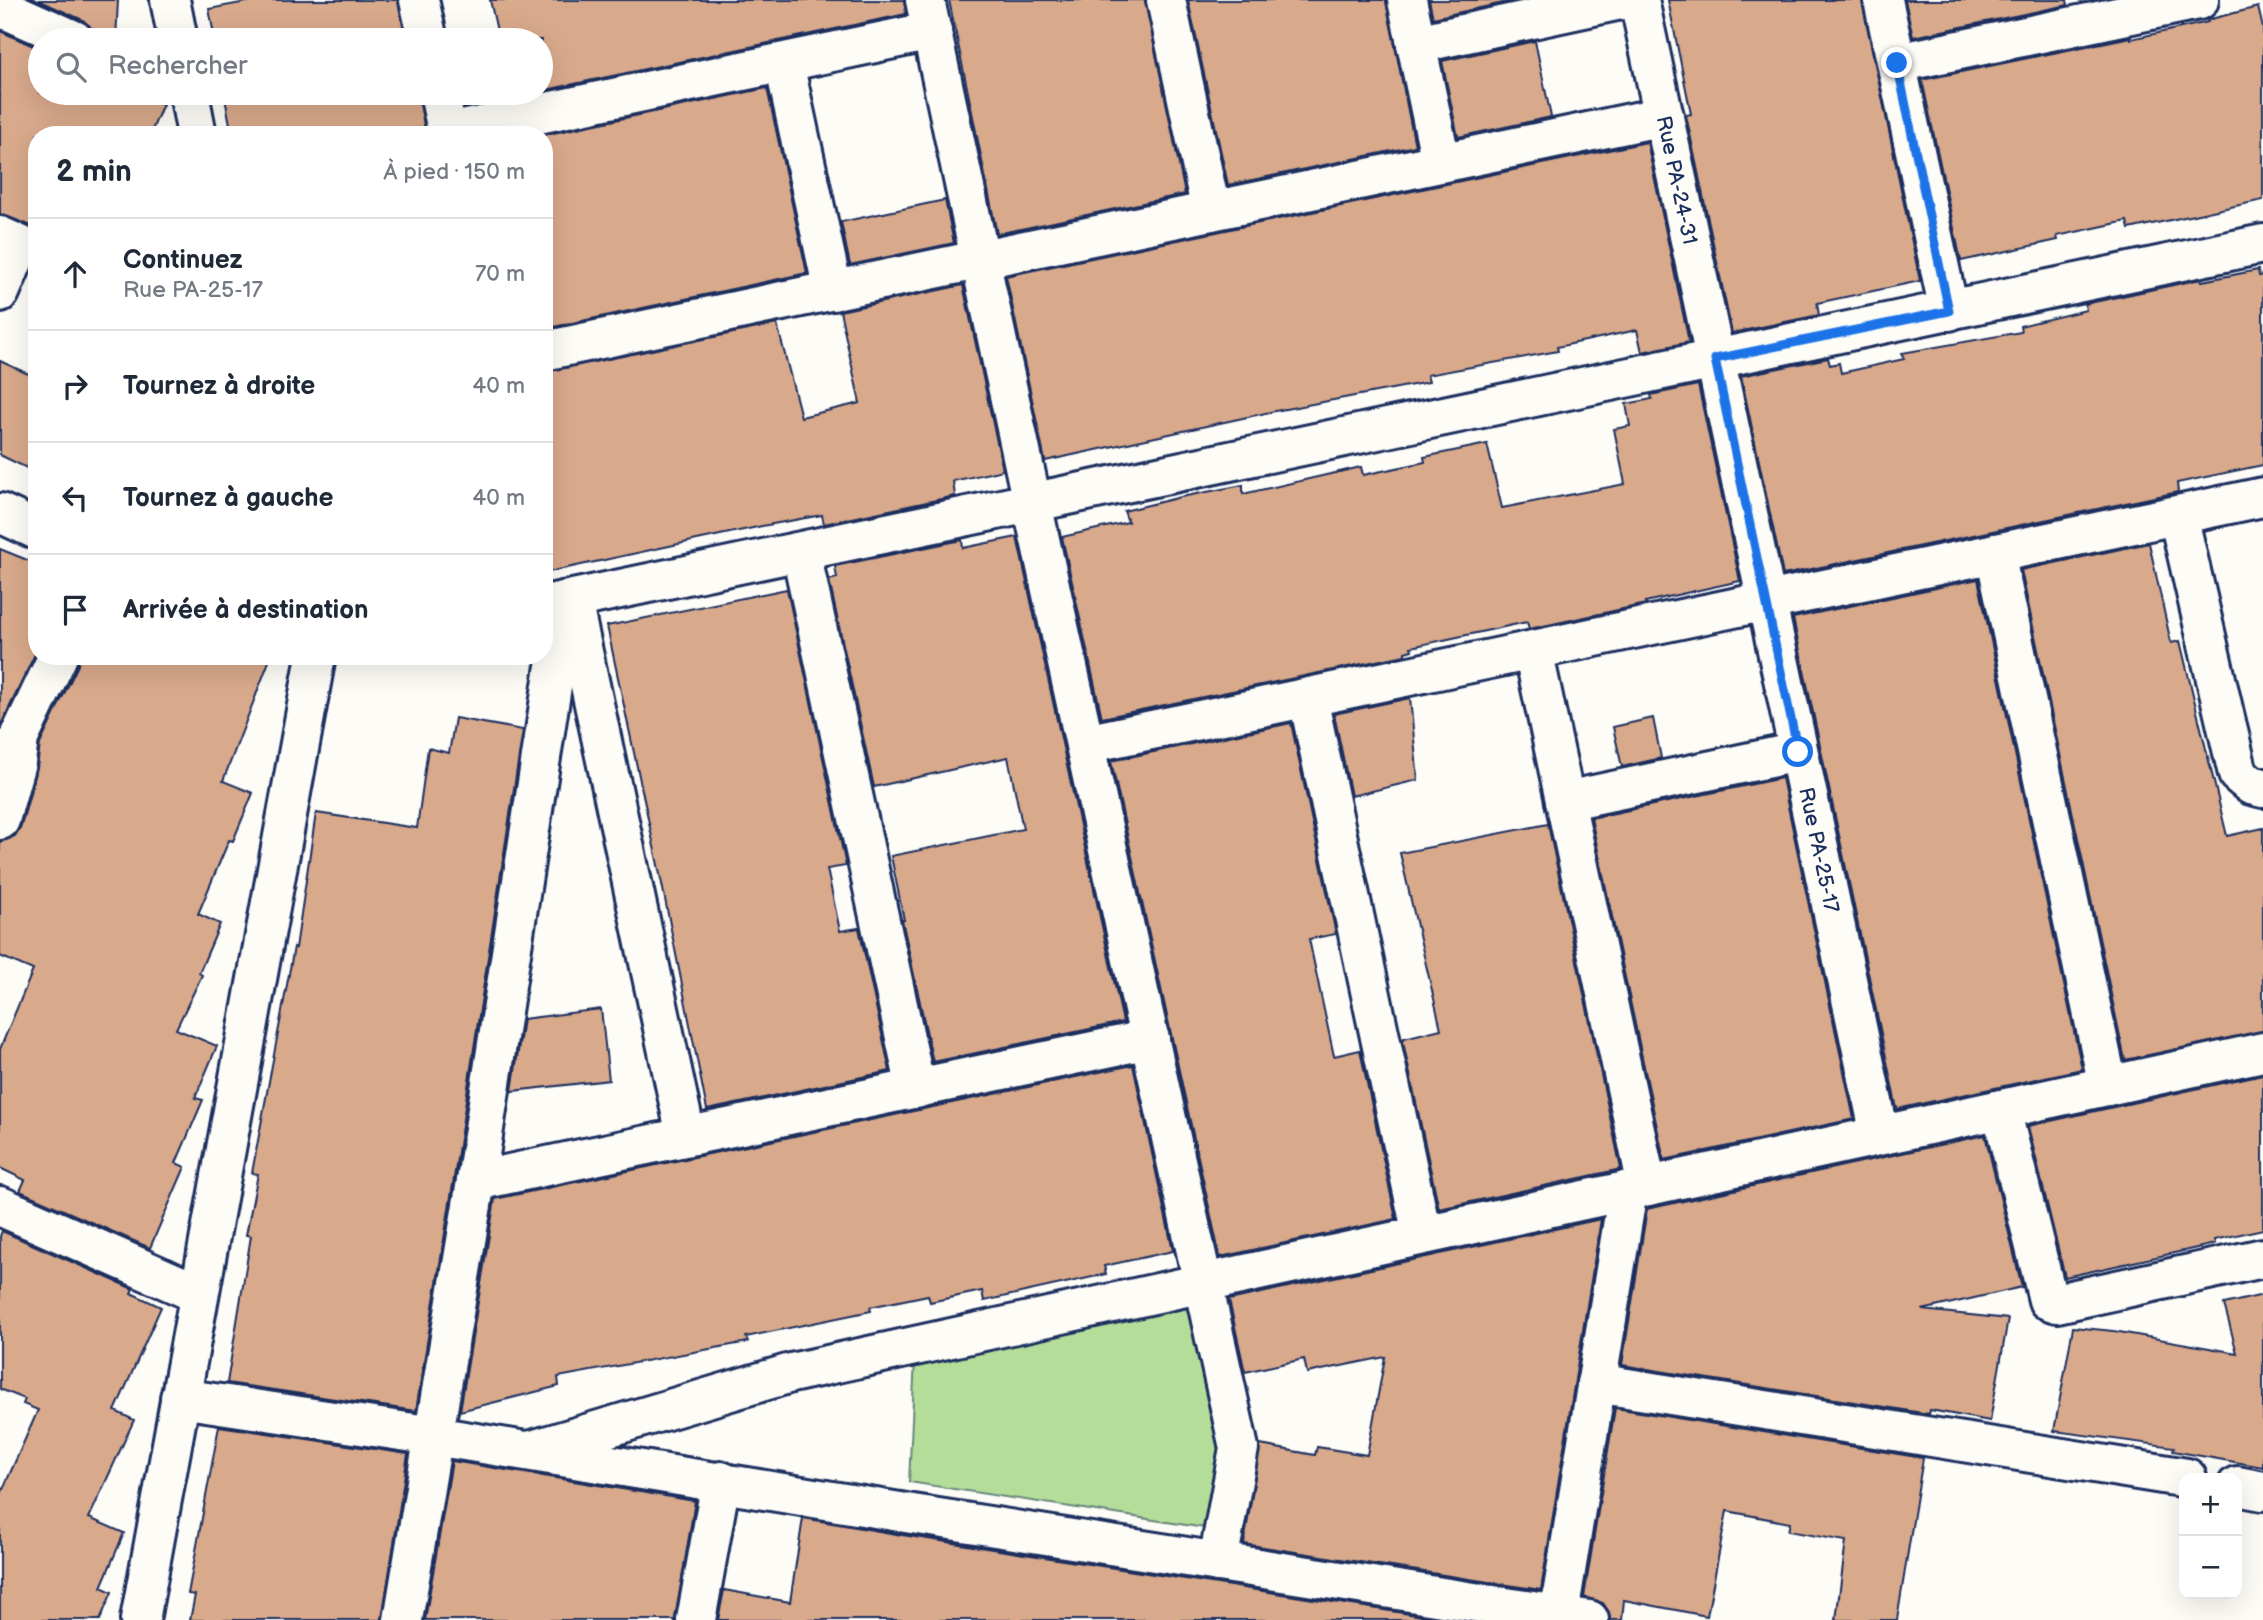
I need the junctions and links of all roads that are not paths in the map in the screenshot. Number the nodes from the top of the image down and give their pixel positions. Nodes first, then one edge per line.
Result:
1 (170, 0) edge
2 (419, 0) edge
3 (1166, 0) edge
4 (1407, 0) edge
5 (1621, 0) edge
6 (1639, 0) edge
7 (1884, 0) edge
8 (2188, 1) edge
9 (0, 6) edge
10 (928, 16) edge
11 (48, 28) edge
12 (176, 28) edge
13 (425, 28) edge
14 (1416, 44) junction
15 (784, 63) junction
16 (1897, 63) junction
17 (191, 105) edge
18 (442, 105) edge
19 (1664, 116) junction
20 (195, 126) edge
21 (446, 126) edge
22 (486, 126) edge
23 (1441, 162) junction
24 (1211, 211) junction
25 (0, 236) edge
26 (2263, 244) edge
27 (980, 259) junction
28 (833, 291) junction
29 (0, 292) edge
30 (1949, 311) junction
31 (553, 349) edge
32 (1715, 359) junction
33 (2263, 497) edge
34 (1032, 503) junction
35 (0, 513) edge
36 (2178, 515) junction
37 (28, 526) edge
38 (801, 552) junction
39 (1994, 553) junction
40 (1766, 601) junction
41 (560, 602) edge
42 (553, 650) edge
43 (1533, 650) junction
44 (54, 665) edge
45 (314, 665) edge
46 (551, 665) edge
47 (1308, 698) junction
48 (1084, 744) junction
49 (1798, 752) junction
50 (8, 759) edge
51 (2263, 788) edge
52 (1565, 801) junction
53 (0, 820) edge
54 (1150, 1040) junction
55 (2263, 1052) edge
56 (2108, 1086) junction
57 (916, 1089) junction
58 (2001, 1109) junction
59 (1880, 1135) junction
60 (686, 1136) junction
61 (476, 1181) junction
62 (1638, 1188) junction
63 (0, 1206) edge
64 (1422, 1236) junction
65 (2263, 1258) edge
66 (1203, 1283) junction
67 (199, 1294) junction
68 (1596, 1383) junction
69 (180, 1398) junction
70 (435, 1436) junction
71 (529, 1451) junction
72 (2179, 1477) edge
73 (721, 1481) junction
74 (2242, 1487) edge
75 (2263, 1491) edge
76 (1218, 1562) junction
77 (1568, 1618) edge
78 (140, 1620) edge
79 (403, 1620) edge
80 (696, 1620) edge

1 - 12 street
2 - 13 street
3 - 24 street
4 - 14 street
5 - 14 street
6 - 19 street, Rue PA-24-31
7 - 16 street
8 - 16 street
9 - 11 street
10 - 15 street
10 - 27 street
14 - 23 street
15 - 22 street
15 - 28 street
16 - 30 street
17 - 20 street
18 - 21 street
19 - 23 street
19 - 32 street, Rue PA-24-31
23 - 24 street
24 - 27 street
25 - 29 street
26 - 30 street
27 - 28 street
27 - 34 street
28 - 31 street
30 - 32 street
32 - 34 street
32 - 40 street, Rue PA-25-17
33 - 36 street
34 - 38 street
34 - 48 street
35 - 37 street
36 - 39 street
36 - 51 street
38 - 41 street
38 - 57 street
39 - 40 street
39 - 56 street
40 - 43 street
40 - 49 street, Rue PA-25-17
41 - 42 street
41 - 60 street
43 - 47 street
43 - 52 street
44 - 50 street
45 - 67 street
46 - 61 street
47 - 48 street
47 - 64 street
48 - 54 street
49 - 52 street
49 - 59 street, Rue PA-25-17
50 - 53 street
52 - 62 street
54 - 57 street
54 - 66 street
55 - 56 street
56 - 58 street
57 - 60 street
58 - 59 street
58 - 65 street
59 - 62 street
60 - 61 street
61 - 70 street
62 - 64 street
62 - 68 street
63 - 67 street
64 - 66 street
66 - 71 street
66 - 76 street
67 - 69 street
68 - 72 street
68 - 77 street
69 - 70 street
69 - 78 street
70 - 71 street
70 - 79 street
71 - 73 street
73 - 76 street
73 - 80 street
74 - 75 street
76 - 77 street

